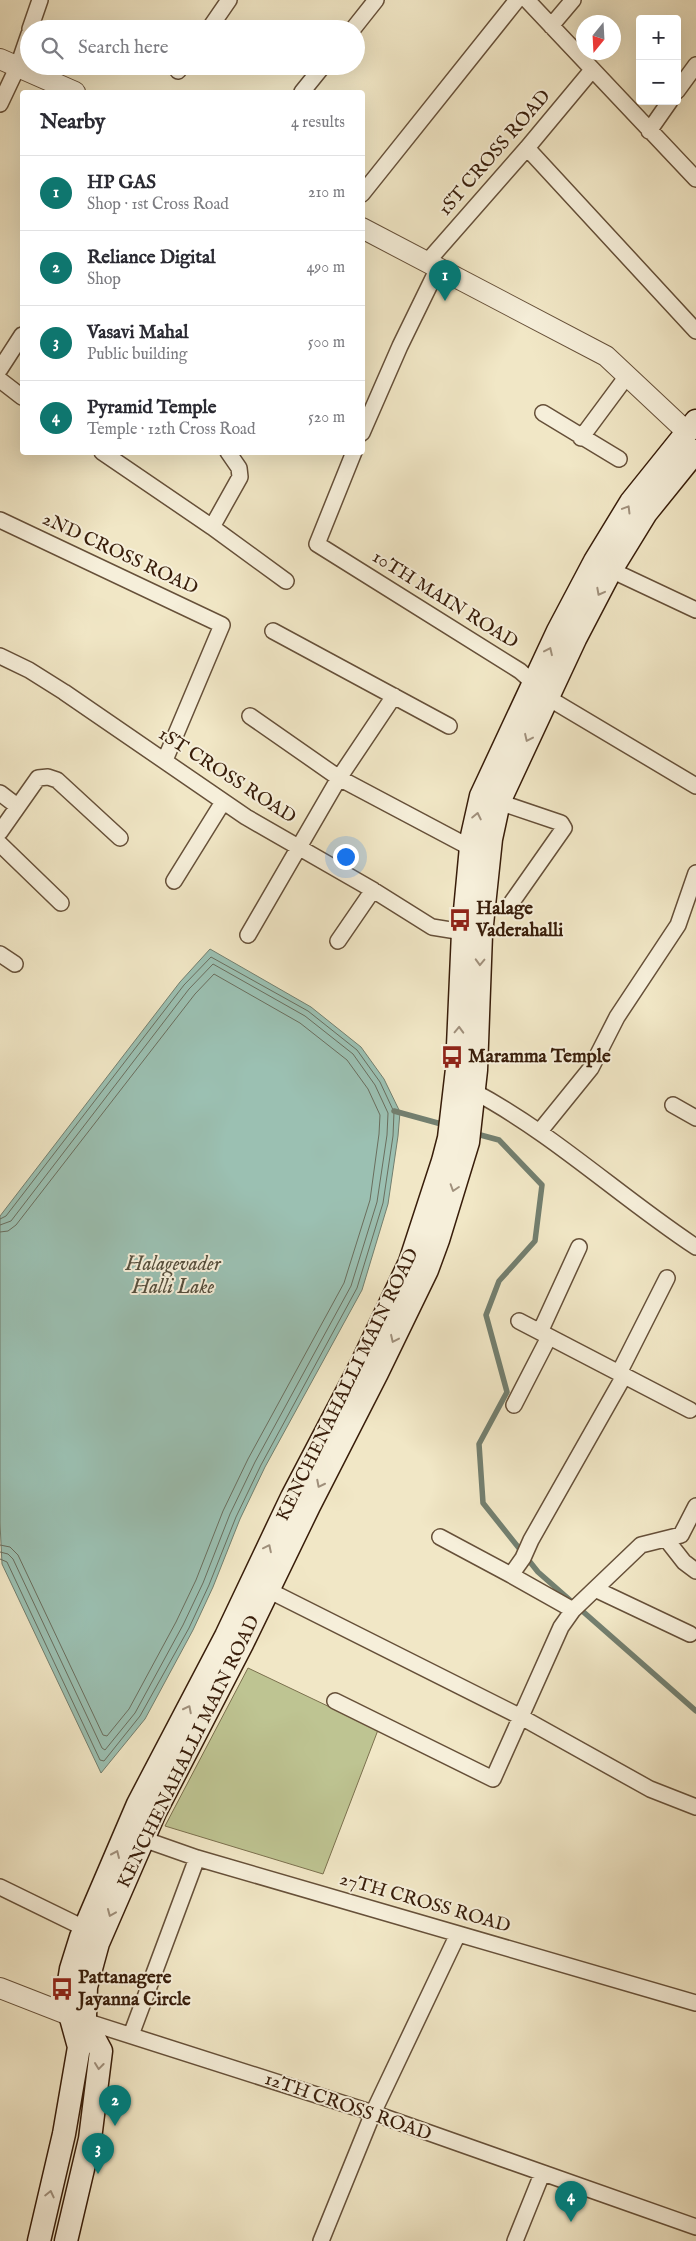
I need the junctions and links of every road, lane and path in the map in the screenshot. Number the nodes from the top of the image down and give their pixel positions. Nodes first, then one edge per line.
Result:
1 (40, 0) edge
2 (229, 0) edge
3 (376, 0) edge
4 (517, 0) edge
5 (527, 0) edge
6 (573, 0) edge
7 (33, 20) edge
8 (215, 20) edge
9 (360, 20) edge
10 (551, 26) junction
11 (20, 47) edge
12 (9, 63) edge
13 (696, 65) edge
14 (592, 70) junction
15 (36, 75) edge
16 (316, 75) edge
17 (681, 86) edge
18 (70, 90) edge
19 (304, 90) edge
20 (0, 104) edge
21 (667, 105) edge
22 (649, 131) junction
23 (527, 148) junction
24 (696, 179) edge
25 (365, 190) edge
26 (365, 230) edge
27 (432, 265) junction
28 (696, 331) edge
29 (20, 338) edge
30 (0, 369) edge
31 (627, 376) junction
32 (0, 380) edge
33 (20, 395) edge
34 (542, 413) dead end
35 (365, 426) edge
36 (693, 435) edge
37 (581, 438) junction
38 (109, 455) edge
39 (230, 455) edge
40 (353, 455) edge
41 (619, 459) dead end
42 (0, 520) edge
43 (212, 527) junction
44 (611, 570) junction
45 (286, 581) dead end
46 (696, 610) edge
47 (273, 631) dead end
48 (0, 656) edge
49 (541, 689) junction
50 (394, 696) junction
51 (250, 716) dead end
52 (449, 726) dead end
53 (165, 760) junction
54 (339, 778) junction
55 (696, 786) edge
56 (0, 793) edge
57 (223, 802) junction
58 (499, 802) junction
59 (18, 806) junction
60 (0, 832) edge
61 (120, 838) dead end
62 (0, 844) edge
63 (300, 848) junction
64 (471, 848) junction
65 (696, 873) edge
66 (174, 881) dead end
67 (373, 890) junction
68 (512, 902) dead end
69 (61, 903) dead end
70 (463, 932) junction
71 (248, 935) dead end
72 (338, 941) dead end
73 (0, 954) edge
74 (15, 964) dead end
75 (473, 1091) junction
76 (673, 1105) dead end
77 (462, 1114) junction
78 (696, 1118) edge
79 (540, 1131) junction
80 (579, 1247) dead end
81 (696, 1247) edge
82 (667, 1278) dead end
83 (519, 1321) dead end
84 (544, 1334) junction
85 (622, 1374) junction
86 (514, 1405) dead end
87 (694, 1409) edge
88 (696, 1506) edge
89 (440, 1538) dead end
90 (666, 1539) junction
91 (696, 1571) edge
92 (512, 1575) junction
93 (260, 1586) junction
94 (592, 1592) junction
95 (574, 1610) junction
96 (690, 1634) dead end
97 (335, 1701) dead end
98 (521, 1717) junction
99 (696, 1807) edge
100 (143, 1839) junction
101 (197, 1858) junction
102 (0, 1886) edge
103 (84, 1928) junction
104 (458, 1934) junction
105 (0, 1988) edge
106 (696, 2003) edge
107 (78, 2018) junction
108 (131, 2035) junction
109 (372, 2113) junction
110 (542, 2174) junction
111 (696, 2227) edge
112 (39, 2241) edge
113 (66, 2241) edge
114 (321, 2241) edge
115 (515, 2241) edge

1 - 7 street
2 - 8 street
3 - 9 street
4 - 25 street
5 - 10 street
6 - 10 street
10 - 14 street
11 - 12 street
12 - 20 street
13 - 17 street
14 - 22 street
14 - 23 street, 1ST CROSS ROAD
15 - 18 street
16 - 19 street
21 - 22 street
22 - 24 street
23 - 27 street, 1ST CROSS ROAD
23 - 28 street
26 - 27 street
27 - 31 street
27 - 35 street, 1ST CROSS ROAD
29 - 30 street
31 - 36 street
31 - 37 street
32 - 33 street
34 - 37 street
36 - 44 main road, KENCHENAHALLI MAIN ROAD
49 -> 36 main road, KENCHENAHALLI MAIN ROAD
37 - 41 street
38 - 43 street
39 - 43 street
40 - 49 street, 10TH MAIN ROAD
42 - 53 street, 2ND CROSS ROAD
43 - 45 street
44 - 46 street
44 -> 49 main road, KENCHENAHALLI MAIN ROAD
47 - 50 street
48 - 53 street, 1ST CROSS ROAD
49 - 55 street, 10TH MAIN ROAD
49 -> 58 main road, KENCHENAHALLI MAIN ROAD
64 -> 49 main road, KENCHENAHALLI MAIN ROAD
50 - 52 street
50 - 54 street
51 - 54 street
53 - 57 street, 1ST CROSS ROAD
54 - 63 street
54 - 64 street
56 - 59 street
57 - 63 street, 1ST CROSS ROAD
57 - 66 street
58 - 68 street
58 -> 75 main road, KENCHENAHALLI MAIN ROAD
59 - 60 street
59 - 61 street
62 - 69 street
63 - 67 street, 1ST CROSS ROAD
63 - 71 street
64 - 70 main road, KENCHENAHALLI MAIN ROAD
65 - 79 street
67 - 70 street, 1ST CROSS ROAD
67 - 72 street
77 -> 70 main road, KENCHENAHALLI MAIN ROAD
73 - 74 street
75 - 77 main road, KENCHENAHALLI MAIN ROAD
75 - 79 street
76 - 78 street
77 - 93 main road, KENCHENAHALLI MAIN ROAD
79 - 81 street
80 - 84 street
82 - 85 street
83 - 84 street
84 - 85 street
84 - 86 street
85 - 87 street
85 - 92 street
88 - 90 street
89 - 92 street
90 - 91 street
90 - 94 street
92 - 95 street
93 - 98 street
93 - 100 main road, KENCHENAHALLI MAIN ROAD
103 -> 93 main road, KENCHENAHALLI MAIN ROAD
94 - 95 street
94 - 96 street
95 - 98 street
97 - 98 street
98 - 99 street
100 - 101 street, 27TH CROSS ROAD
100 -> 107 main road, KENCHENAHALLI MAIN ROAD
101 - 104 street, 27TH CROSS ROAD
101 - 108 street
102 - 103 street
103 - 107 main road, KENCHENAHALLI MAIN ROAD
104 - 106 street, 27TH CROSS ROAD
104 - 109 street
105 - 107 street, 12TH CROSS ROAD
107 - 108 street, 12TH CROSS ROAD
112 -> 107 main road, KENCHENAHALLI MAIN ROAD
107 -> 113 main road, KENCHENAHALLI MAIN ROAD
108 - 109 street, 12TH CROSS ROAD
109 - 110 street, 12TH CROSS ROAD
109 - 114 street
110 - 111 street, 12TH CROSS ROAD
110 - 115 street

